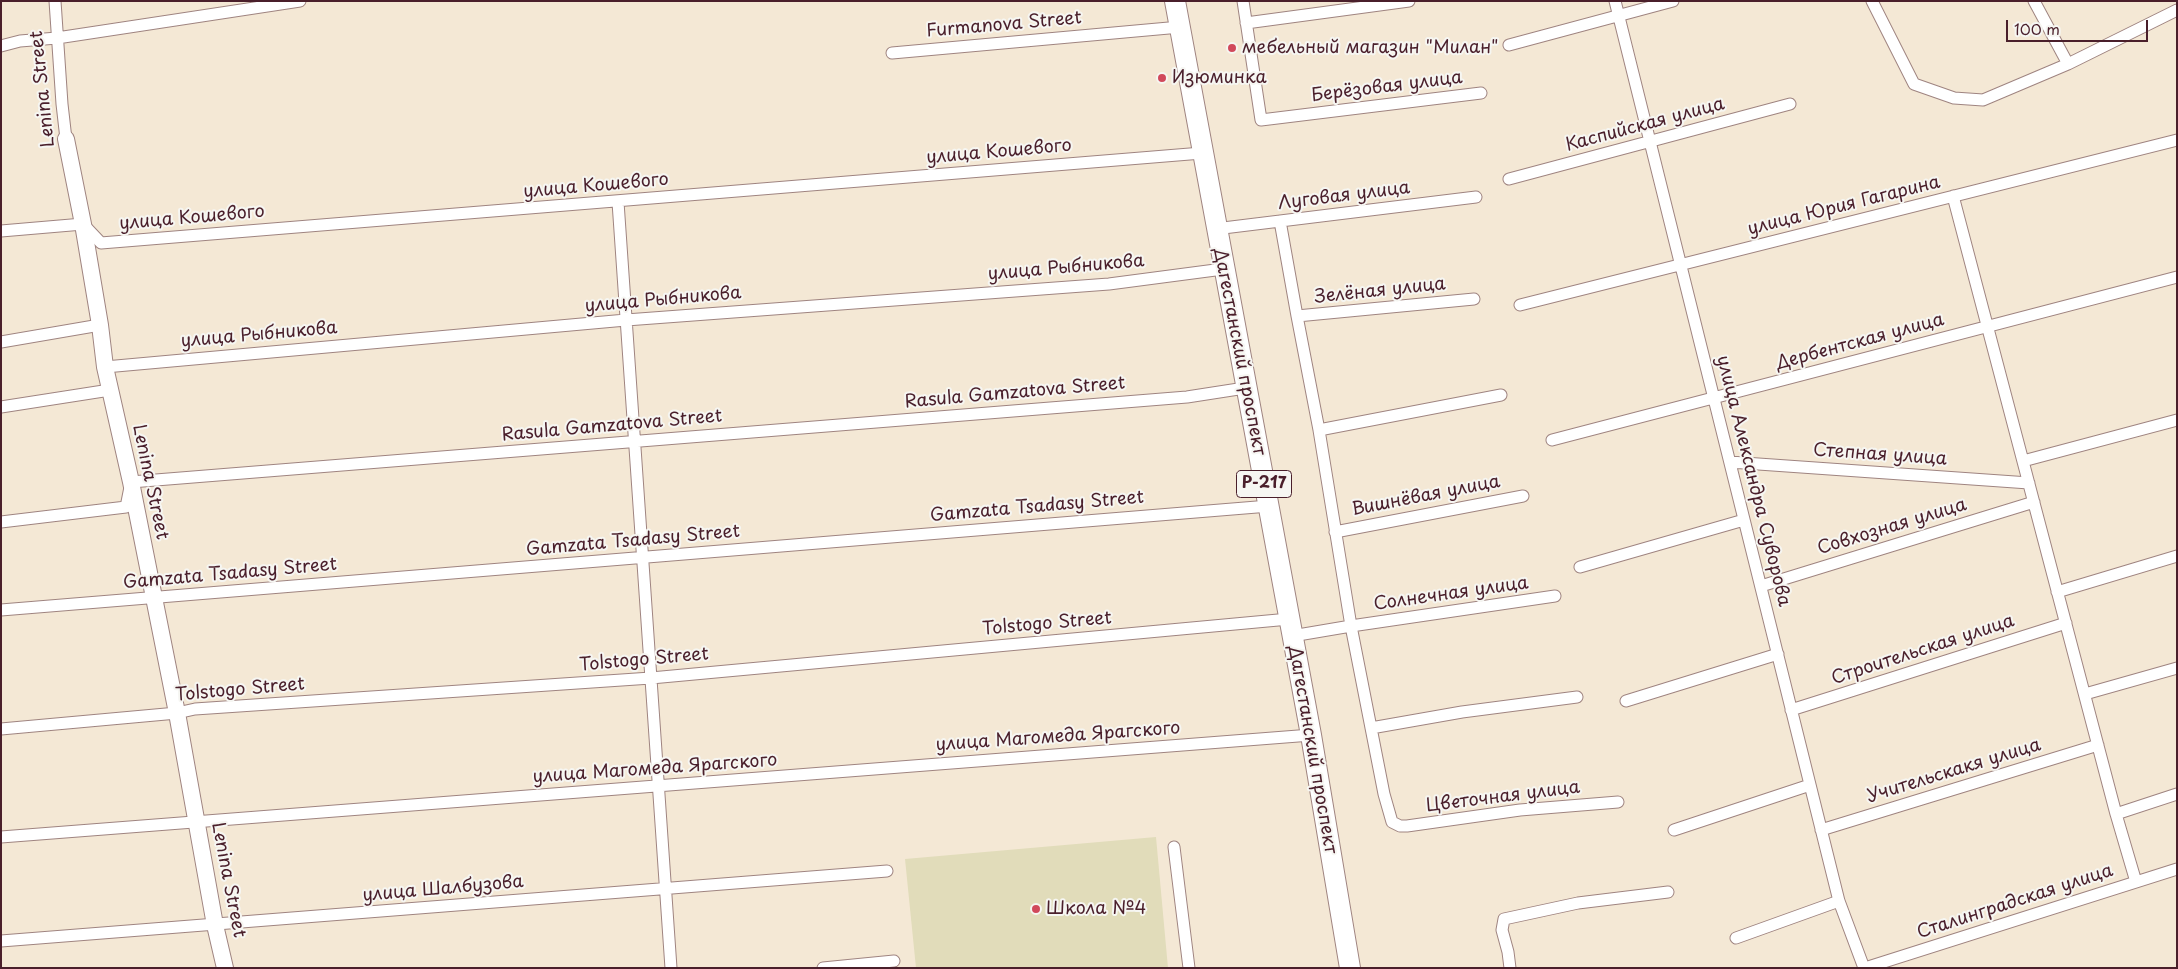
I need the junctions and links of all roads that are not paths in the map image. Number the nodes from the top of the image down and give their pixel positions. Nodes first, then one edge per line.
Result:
1 (55, 1) edge
2 (300, 1) edge
3 (1175, 1) edge
4 (1243, 1) edge
5 (1409, 1) edge
6 (1615, 1) edge
7 (1673, 1) edge
8 (1872, 1) edge
9 (2034, 1) edge
10 (2177, 10) edge
11 (1619, 16) junction
12 (1246, 23) junction
13 (1180, 27) junction
14 (57, 38) junction
15 (1509, 45) dead end
16 (1, 46) edge
17 (892, 53) dead end
18 (2068, 64) junction
19 (1481, 93) dead end
20 (1790, 104) dead end
21 (66, 139) joint
22 (2177, 140) edge
23 (1650, 141) junction
24 (1202, 153) junction
25 (1509, 179) dead end
26 (1953, 196) junction
27 (1476, 197) dead end
28 (618, 202) junction
29 (1280, 221) junction
30 (83, 224) junction
31 (1216, 229) junction
32 (1, 231) edge
33 (1681, 264) junction
34 (1224, 270) junction
35 (2177, 277) edge
36 (1474, 299) dead end
37 (1520, 305) dead end
38 (1297, 316) junction
39 (626, 320) junction
40 (100, 325) junction
41 (1987, 326) junction
42 (1, 342) edge
43 (105, 367) junction
44 (1245, 388) junction
45 (110, 390) junction
46 (1501, 396) dead end
47 (1714, 398) junction
48 (1, 407) edge
49 (2177, 420) edge
50 (1319, 430) junction
51 (1552, 440) dead end
52 (635, 441) junction
53 (2023, 461) junction
54 (1730, 462) junction
55 (131, 482) junction
56 (2029, 483) junction
57 (1523, 496) dead end
58 (2034, 502) junction
59 (1268, 506) junction
60 (1744, 520) junction
61 (1, 522) edge
62 (1335, 532) junction
63 (2177, 556) edge
64 (642, 558) junction
65 (1580, 567) dead end
66 (1761, 586) junction
67 (2058, 592) junction
68 (1556, 596) dead end
69 (152, 598) junction
70 (1, 610) edge
71 (2066, 623) junction
72 (1351, 626) junction
73 (1291, 627) junction
74 (1778, 654) junction
75 (2177, 668) edge
76 (651, 678) junction
77 (2085, 694) junction
78 (1577, 697) dead end
79 (1626, 700) dead end
80 (1792, 710) junction
81 (177, 713) junction
82 (1371, 728) junction
83 (1, 729) edge
84 (1311, 735) junction
85 (2098, 745) junction
86 (1810, 785) junction
87 (658, 786) junction
88 (2177, 794) edge
89 (1618, 802) dead end
90 (2116, 814) junction
91 (197, 822) junction
92 (1674, 830) dead end
93 (1821, 830) junction
94 (1, 837) edge
95 (1174, 847) dead end
96 (887, 870) dead end
97 (2177, 870) edge
98 (2136, 882) junction
99 (665, 888) junction
100 (1668, 892) dead end
101 (1839, 901) junction
102 (215, 925) junction
103 (1736, 938) dead end
104 (1, 941) edge
105 (894, 961) dead end
106 (226, 968) edge
107 (671, 968) edge
108 (823, 968) edge
109 (1189, 968) edge
110 (1350, 968) edge
111 (1510, 968) edge
112 (1864, 968) edge

1 - 14 street, Lenina Street
2 - 14 street
3 - 13 highway, Дагестанский проспект / Р-217
4 - 12 street
5 - 12 street
6 - 11 street, улица Александра Суворова
7 - 11 street
8 - 18 street
9 - 18 street
10 - 18 street
11 - 15 street
11 - 23 street, улица Александра Суворова
12 - 19 street, Берёзовая улица
13 - 17 street, Furmanova Street
13 - 24 highway, Дагестанский проспект / Р-217
14 - 16 street
14 - 21 street, Lenina Street
20 - 23 street, Каспийская улица
21 - 30 street, Lenina Street
22 - 26 street, улица Юрия Гагарина
23 - 25 street, Каспийская улица
23 - 33 street, улица Александра Суворова
24 - 28 street, улица Кошевого
24 - 31 highway, Дагестанский проспект / Р-217
26 - 33 street, улица Юрия Гагарина
26 - 41 street
27 - 29 street, Луговая улица
28 - 30 street, улица Кошевого
28 - 39 street
29 - 31 street, Луговая улица
29 - 38 street, Зелёная улица
30 - 32 street
30 - 40 street, Lenina Street
31 - 34 highway, Дагестанский проспект / Р-217
33 - 37 street, улица Юрия Гагарина
33 - 47 street, улица Александра Суворова
34 - 39 street, улица Рыбникова
34 - 44 highway, Дагестанский проспект / Р-217
35 - 41 street, Дербентская улица
36 - 38 street, Зелёная улица
38 - 50 street
39 - 43 street, улица Рыбникова
39 - 52 street
40 - 42 street
40 - 43 street, Lenina Street
41 - 47 street, Дербентская улица
41 - 53 street
43 - 45 street, Lenina Street
44 - 52 street, Rasula Gamzatova Street
44 - 59 highway, Дагестанский проспект / Р-217
45 - 48 street
45 - 55 street, Lenina Street
46 - 50 street
47 - 51 street, Дербентская улица
47 - 54 street, улица Александра Суворова
49 - 53 street
50 - 62 street
52 - 55 street, Rasula Gamzatova Street
52 - 64 street
53 - 56 street
54 - 56 street, Степная улица
54 - 60 street, улица Александра Суворова
55 - 61 street
55 - 69 street, Lenina Street
56 - 58 street
57 - 62 street, Вишнёвая улица
58 - 66 street, Совхозная улица
58 - 67 street
59 - 64 street, Gamzata Tsadasy Street
59 - 73 highway, Дагестанский проспект / Р-217
60 - 65 street
60 - 66 street, улица Александра Суворова
62 - 72 street
63 - 67 street
64 - 69 street, Gamzata Tsadasy Street
64 - 76 street
66 - 74 street, улица Александра Суворова
67 - 71 street
68 - 72 street, Солнечная улица
69 - 70 street, Gamzata Tsadasy Street
69 - 81 street, Lenina Street
71 - 77 street
71 - 80 street, Строительская улица
72 - 73 street, Солнечная улица
72 - 82 street
73 - 76 street, Tolstogo Street
73 - 84 highway, Дагестанский проспект / Р-217
74 - 79 street
74 - 80 street, улица Александра Суворова
75 - 77 street
76 - 81 street, Tolstogo Street
76 - 87 street
77 - 85 street
78 - 82 street
80 - 86 street, улица Александра Суворова
81 - 83 street, Tolstogo Street
81 - 91 street, Lenina Street
82 - 89 street, Цветочная улица
84 - 87 street, улица Магомеда Ярагского
84 - 110 highway, Дагестанский проспект / Р-217
85 - 90 street
85 - 93 street, Учительскакя улица
86 - 92 street
86 - 93 street, улица Александра Суворова
87 - 91 street, улица Магомеда Ярагского
87 - 99 street
88 - 90 street
90 - 98 street
91 - 94 street, улица Магомеда Ярагского
91 - 102 street, Lenina Street
93 - 101 street, улица Александра Суворова
95 - 109 street
96 - 99 street, улица Шалбузова
97 - 98 street, Сталинградская улица
98 - 112 street, Сталинградская улица
99 - 102 street, улица Шалбузова
99 - 107 street
100 - 111 street
101 - 103 street
101 - 112 street, улица Александра Суворова
102 - 104 street, улица Шалбузова
102 - 106 street, Lenina Street
105 - 108 street

